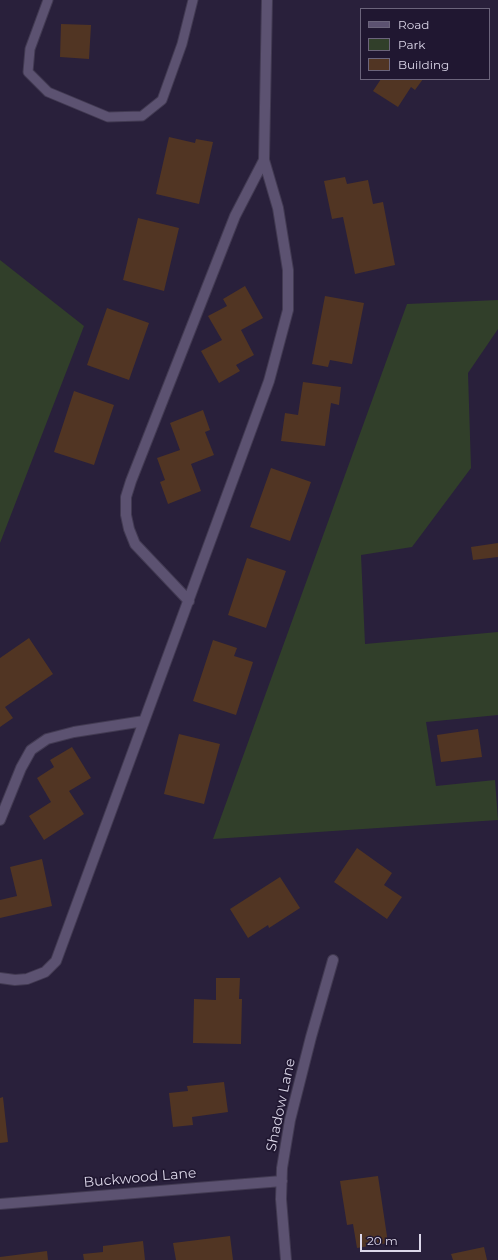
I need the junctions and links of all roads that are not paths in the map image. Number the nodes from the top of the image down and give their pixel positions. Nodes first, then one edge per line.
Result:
1 (48, 0) edge
2 (193, 0) edge
3 (267, 0) edge
4 (264, 160) junction
5 (189, 601) junction
6 (144, 722) junction
7 (0, 820) edge
8 (333, 960) dead end
9 (0, 978) edge
10 (282, 1181) junction
11 (0, 1204) edge
12 (286, 1260) edge

1 - 2 lane
3 - 4 street
4 - 5 street
4 - 5 street
5 - 6 street
6 - 7 street
6 - 9 street
8 - 10 street, Shadow Lane
10 - 11 street, Buckwood Lane
10 - 12 street, Shadow Lane

